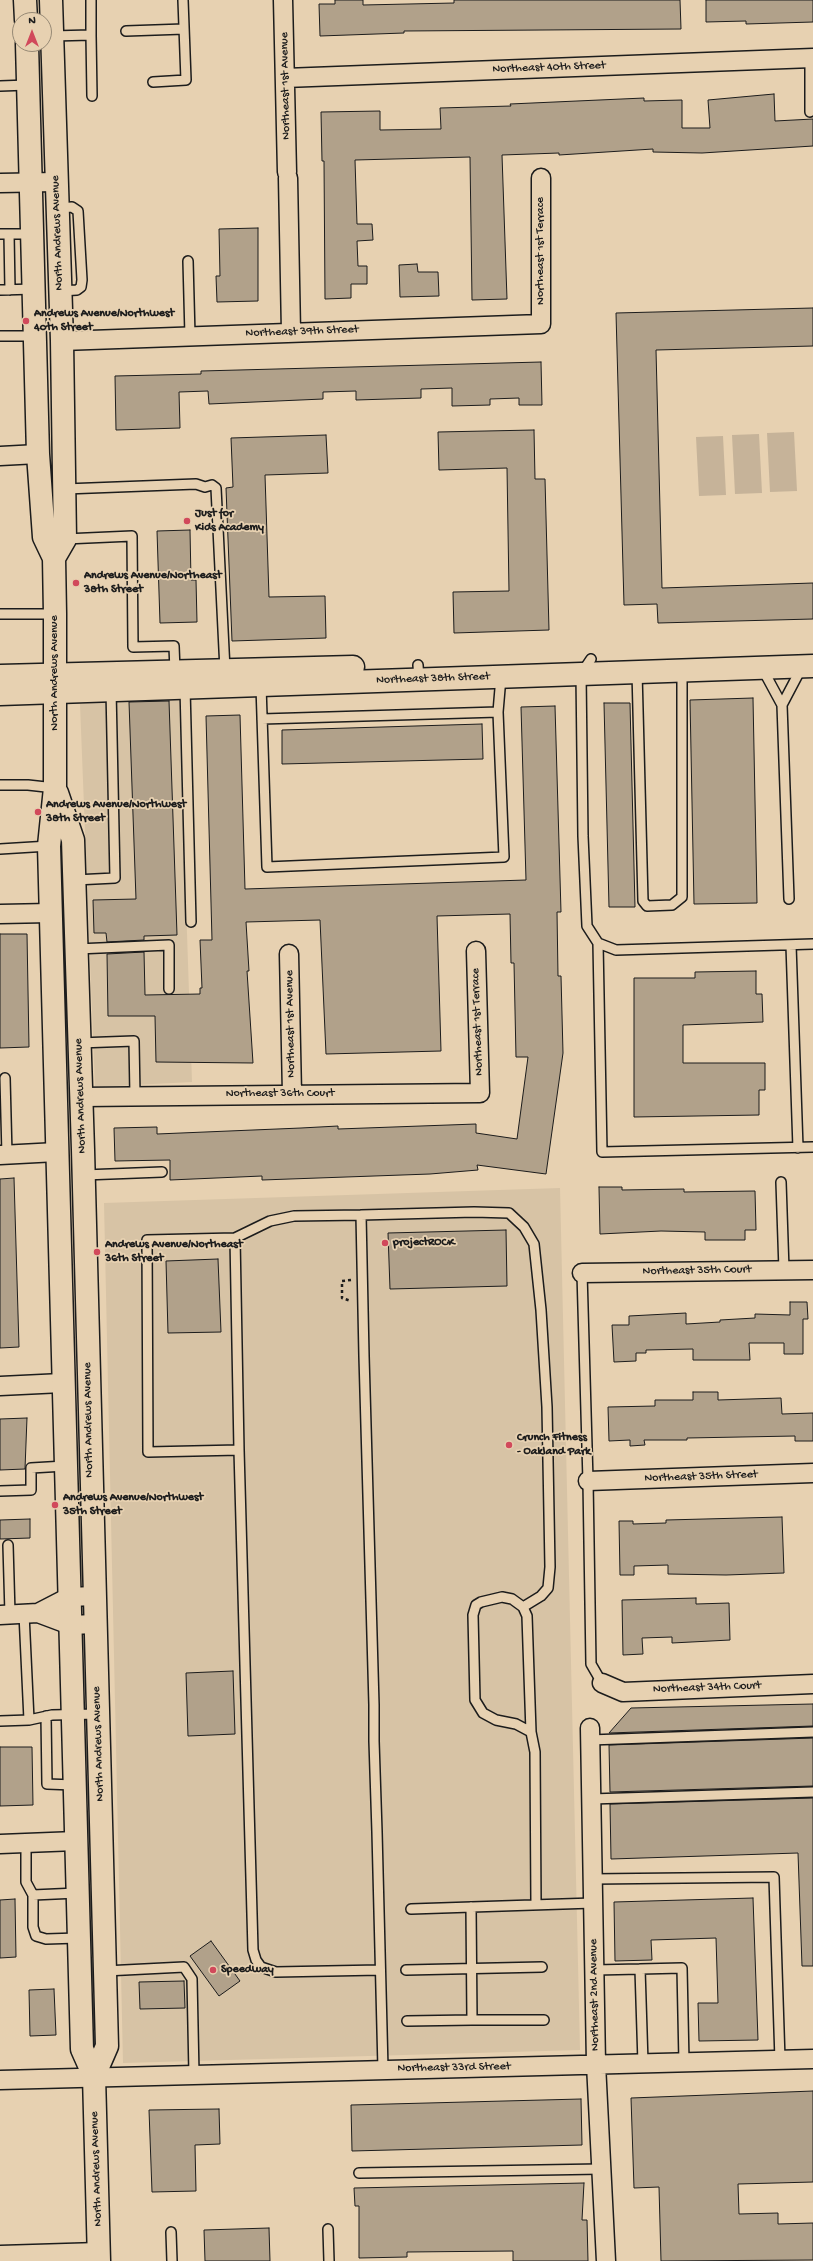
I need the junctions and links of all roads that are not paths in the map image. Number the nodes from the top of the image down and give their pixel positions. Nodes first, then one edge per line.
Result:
1 (25, 0) edge
2 (51, 0) edge
3 (91, 0) edge
4 (183, 0) edge
5 (283, 0) edge
6 (26, 12) edge
7 (51, 12) edge
8 (184, 29) junction
9 (126, 31) dead end
10 (92, 35) junction
11 (52, 36) joint
12 (27, 52) edge
13 (812, 58) edge
14 (286, 78) junction
15 (153, 82) dead end
16 (28, 85) junction
17 (0, 86) edge
18 (92, 96) dead end
19 (810, 112) dead end
20 (541, 178) dead end
21 (31, 182) junction
22 (56, 182) junction
23 (0, 183) edge
24 (5, 234) edge
25 (32, 234) junction
26 (188, 261) dead end
27 (34, 289) junction
28 (0, 290) edge
29 (10, 290) junction
30 (541, 324) joint
31 (291, 332) junction
32 (0, 336) edge
33 (35, 336) junction
34 (190, 336) junction
35 (62, 341) junction
36 (38, 454) junction
37 (0, 456) edge
38 (65, 489) junction
39 (65, 539) junction
40 (54, 558) junction
41 (0, 614) edge
42 (56, 614) junction
43 (810, 662) edge
44 (586, 667) junction
45 (762, 668) junction
46 (225, 670) junction
47 (682, 670) junction
48 (637, 672) junction
49 (419, 673) junction
50 (0, 676) edge
51 (501, 677) junction
52 (180, 680) junction
53 (54, 683) junction
54 (261, 686) junction
55 (111, 690) junction
56 (0, 694) edge
57 (782, 704) junction
58 (498, 712) junction
59 (262, 719) junction
60 (0, 785) edge
61 (55, 788) junction
62 (49, 846) junction
63 (0, 849) edge
64 (75, 880) junction
65 (789, 899) dead end
66 (50, 913) junction
67 (0, 914) edge
68 (191, 922) dead end
69 (598, 943) junction
70 (791, 944) junction
71 (813, 944) edge
72 (77, 949) junction
73 (476, 951) dead end
74 (289, 954) dead end
75 (169, 989) dead end
76 (79, 1043) junction
77 (54, 1064) junction
78 (5, 1078) dead end
79 (480, 1093) joint
80 (292, 1094) junction
81 (135, 1095) junction
82 (81, 1097) junction
83 (813, 1147) edge
84 (798, 1148) junction
85 (57, 1152) junction
86 (4, 1155) edge
87 (162, 1172) dead end
88 (84, 1175) junction
89 (781, 1182) dead end
90 (361, 1215) junction
91 (235, 1238) junction
92 (784, 1270) junction
93 (813, 1270) edge
94 (582, 1273) joint
95 (62, 1383) junction
96 (0, 1386) edge
97 (239, 1450) junction
98 (65, 1466) junction
99 (813, 1473) edge
100 (588, 1481) junction
101 (0, 1491) edge
102 (8, 1545) dead end
103 (94, 1596) junction
104 (69, 1597) junction
105 (523, 1607) junction
106 (18, 1614) edge
107 (95, 1624) junction
108 (70, 1626) junction
109 (602, 1683) joint
110 (813, 1684) edge
111 (73, 1714) junction
112 (98, 1714) junction
113 (46, 1716) junction
114 (29, 1720) junction
115 (0, 1721) edge
116 (531, 1732) junction
117 (813, 1732) edge
118 (590, 1734) joint
119 (74, 1785) junction
120 (813, 1792) edge
121 (592, 1799) junction
122 (76, 1841) junction
123 (0, 1844) edge
124 (26, 1844) junction
125 (593, 1879) junction
126 (77, 1893) junction
127 (33, 1895) junction
128 (593, 1903) junction
129 (536, 1905) junction
130 (471, 1907) junction
131 (411, 1909) dead end
132 (78, 1938) junction
133 (542, 1966) dead end
134 (472, 1968) junction
135 (640, 1969) junction
136 (380, 1970) junction
137 (406, 1970) dead end
138 (595, 1970) junction
139 (105, 1972) junction
140 (472, 2020) junction
141 (544, 2020) dead end
142 (407, 2021) dead end
143 (813, 2059) edge
144 (780, 2060) junction
145 (684, 2062) junction
146 (643, 2063) junction
147 (596, 2064) junction
148 (383, 2069) junction
149 (194, 2074) junction
150 (94, 2076) junction
151 (0, 2080) edge
152 (601, 2169) junction
153 (359, 2174) dead end
154 (328, 2229) dead end
155 (172, 2232) dead end
156 (0, 2255) edge
157 (99, 2257) edge
158 (172, 2261) edge
159 (329, 2261) edge
160 (606, 2261) edge

1 - 6 main road
2 - 7 main road, North Andrews Avenue
3 - 10 lane
4 - 8 lane
5 - 14 street, Northeast 1st Avenue
8 - 9 lane
8 - 15 lane
10 - 11 lane
10 - 18 lane
11 - 22 main road, North Andrews Avenue
12 - 16 main road, North Andrews Avenue
13 - 14 street, Northeast 40th Street
13 - 19 lane
14 - 31 street, Northeast 1st Avenue
16 - 17 lane
16 - 21 main road, North Andrews Avenue
20 - 30 street, Northeast 1st Terrace
21 - 22 street
21 - 23 street
21 - 25 main road, North Andrews Avenue
22 - 35 main road, North Andrews Avenue
24 - 25 lane
24 - 29 lane
25 - 27 main road, North Andrews Avenue
26 - 34 lane
27 - 29 lane
27 - 33 main road, North Andrews Avenue
28 - 29 lane
30 - 31 street, Northeast 39th Street
31 - 34 street, Northeast 39th Street
32 - 33 lane
33 - 36 main road, North Andrews Avenue
34 - 35 street, Northeast 39th Street
35 - 38 main road, North Andrews Avenue
36 - 37 street
36 - 40 main road, North Andrews Avenue
38 - 39 main road, North Andrews Avenue
38 - 46 lane
39 - 40 main road
39 - 52 lane
40 - 42 main road, North Andrews Avenue
41 - 42 lane
42 - 53 main road, North Andrews Avenue
43 - 44 main road, Northeast 38th Street
43 - 45 main road, Northeast 38th Street
43 - 57 lane
44 - 48 main road, Northeast 38th Street
44 - 49 main road, Northeast 38th Street
44 - 51 main road, Northeast 38th Street
44 - 69 lane
45 - 47 main road, Northeast 38th Street
45 - 57 lane
46 - 49 main road, Northeast 38th Street
46 - 52 main road, Northeast 38th Street
47 - 48 main road, Northeast 38th Street
47 - 48 lane
49 - 51 main road, Northeast 38th Street
49 - 54 main road, Northeast 38th Street
50 - 53 main road
51 - 58 lane
52 - 53 main road, Northeast 38th Street
52 - 54 main road, Northeast 38th Street
52 - 55 main road, Northeast 38th Street
52 - 68 lane
53 - 55 main road, Northeast 38th Street
53 - 56 main road
53 - 61 main road, North Andrews Avenue
54 - 59 lane
55 - 64 lane
57 - 65 lane
58 - 59 lane
58 - 59 lane
60 - 61 lane
61 - 62 main road, North Andrews Avenue
61 - 64 main road, North Andrews Avenue
62 - 63 lane
62 - 66 main road, North Andrews Avenue
64 - 72 main road, North Andrews Avenue
66 - 67 street
66 - 77 main road, North Andrews Avenue
69 - 70 lane
69 - 84 lane
70 - 71 lane
70 - 84 lane
72 - 75 lane
72 - 76 main road, North Andrews Avenue
73 - 79 street, Northeast 1st Terrace
74 - 80 street, Northeast 1st Avenue
76 - 81 lane
76 - 82 main road, North Andrews Avenue
77 - 82 main road
77 - 85 main road, North Andrews Avenue
78 - 86 lane
79 - 80 street, Northeast 36th Court
80 - 81 street, Northeast 36th Court
81 - 82 street, Northeast 36th Court
82 - 88 main road, North Andrews Avenue
83 - 84 lane
85 - 86 street
85 - 88 main road
85 - 95 main road, North Andrews Avenue
87 - 88 lane
88 - 103 main road, North Andrews Avenue
89 - 92 lane
90 - 91 lane
90 - 105 lane
90 - 136 lane
91 - 97 lane
91 - 97 lane
92 - 93 street, Northeast 35th Court
92 - 94 street, Northeast 35th Court
94 - 100 lane
95 - 96 street
95 - 98 main road, North Andrews Avenue
97 - 136 lane
98 - 101 lane
98 - 104 main road, North Andrews Avenue
99 - 100 street, Northeast 35th Street
100 - 109 lane
102 - 106 lane
103 - 104 street
103 - 107 main road, North Andrews Avenue
104 - 106 street
104 - 108 main road, North Andrews Avenue
105 - 116 lane
105 - 116 lane
106 - 108 street
106 - 114 lane
107 - 108 street
107 - 112 main road, North Andrews Avenue
108 - 111 main road, North Andrews Avenue
109 - 110 street, Northeast 34th Court
111 - 112 lane
111 - 113 lane
111 - 119 main road, North Andrews Avenue
112 - 139 main road, North Andrews Avenue
113 - 114 lane
113 - 119 lane
114 - 115 lane
116 - 129 lane
117 - 118 lane
118 - 121 street, Northeast 2nd Avenue
119 - 122 main road, North Andrews Avenue
120 - 121 lane
121 - 125 street, Northeast 2nd Avenue
122 - 124 street
122 - 126 main road, North Andrews Avenue
123 - 124 street
124 - 127 lane
125 - 128 street, Northeast 2nd Avenue
125 - 144 lane
126 - 127 lane
126 - 132 main road, North Andrews Avenue
127 - 132 lane
128 - 129 lane
128 - 138 street, Northeast 2nd Avenue
129 - 130 lane
130 - 131 lane
130 - 134 lane
132 - 150 main road, North Andrews Avenue
133 - 134 lane
134 - 137 lane
134 - 140 lane
135 - 138 lane
135 - 145 lane
135 - 146 lane
136 - 148 lane
138 - 147 street, Northeast 2nd Avenue
139 - 149 lane
139 - 150 main road, North Andrews Avenue
140 - 141 lane
140 - 142 lane
143 - 144 street, Northeast 33rd Street
144 - 145 street, Northeast 33rd Street
145 - 146 street, Northeast 33rd Street
146 - 147 street, Northeast 33rd Street
147 - 148 street, Northeast 33rd Street
147 - 152 street, Northeast 2nd Avenue
148 - 149 street, Northeast 33rd Street
149 - 150 street, Northeast 33rd Street
150 - 151 street, Northeast 33rd Street
150 - 157 main road, North Andrews Avenue
152 - 153 lane
152 - 160 street, Northeast 2nd Avenue
154 - 159 lane
155 - 158 lane
156 - 157 street

